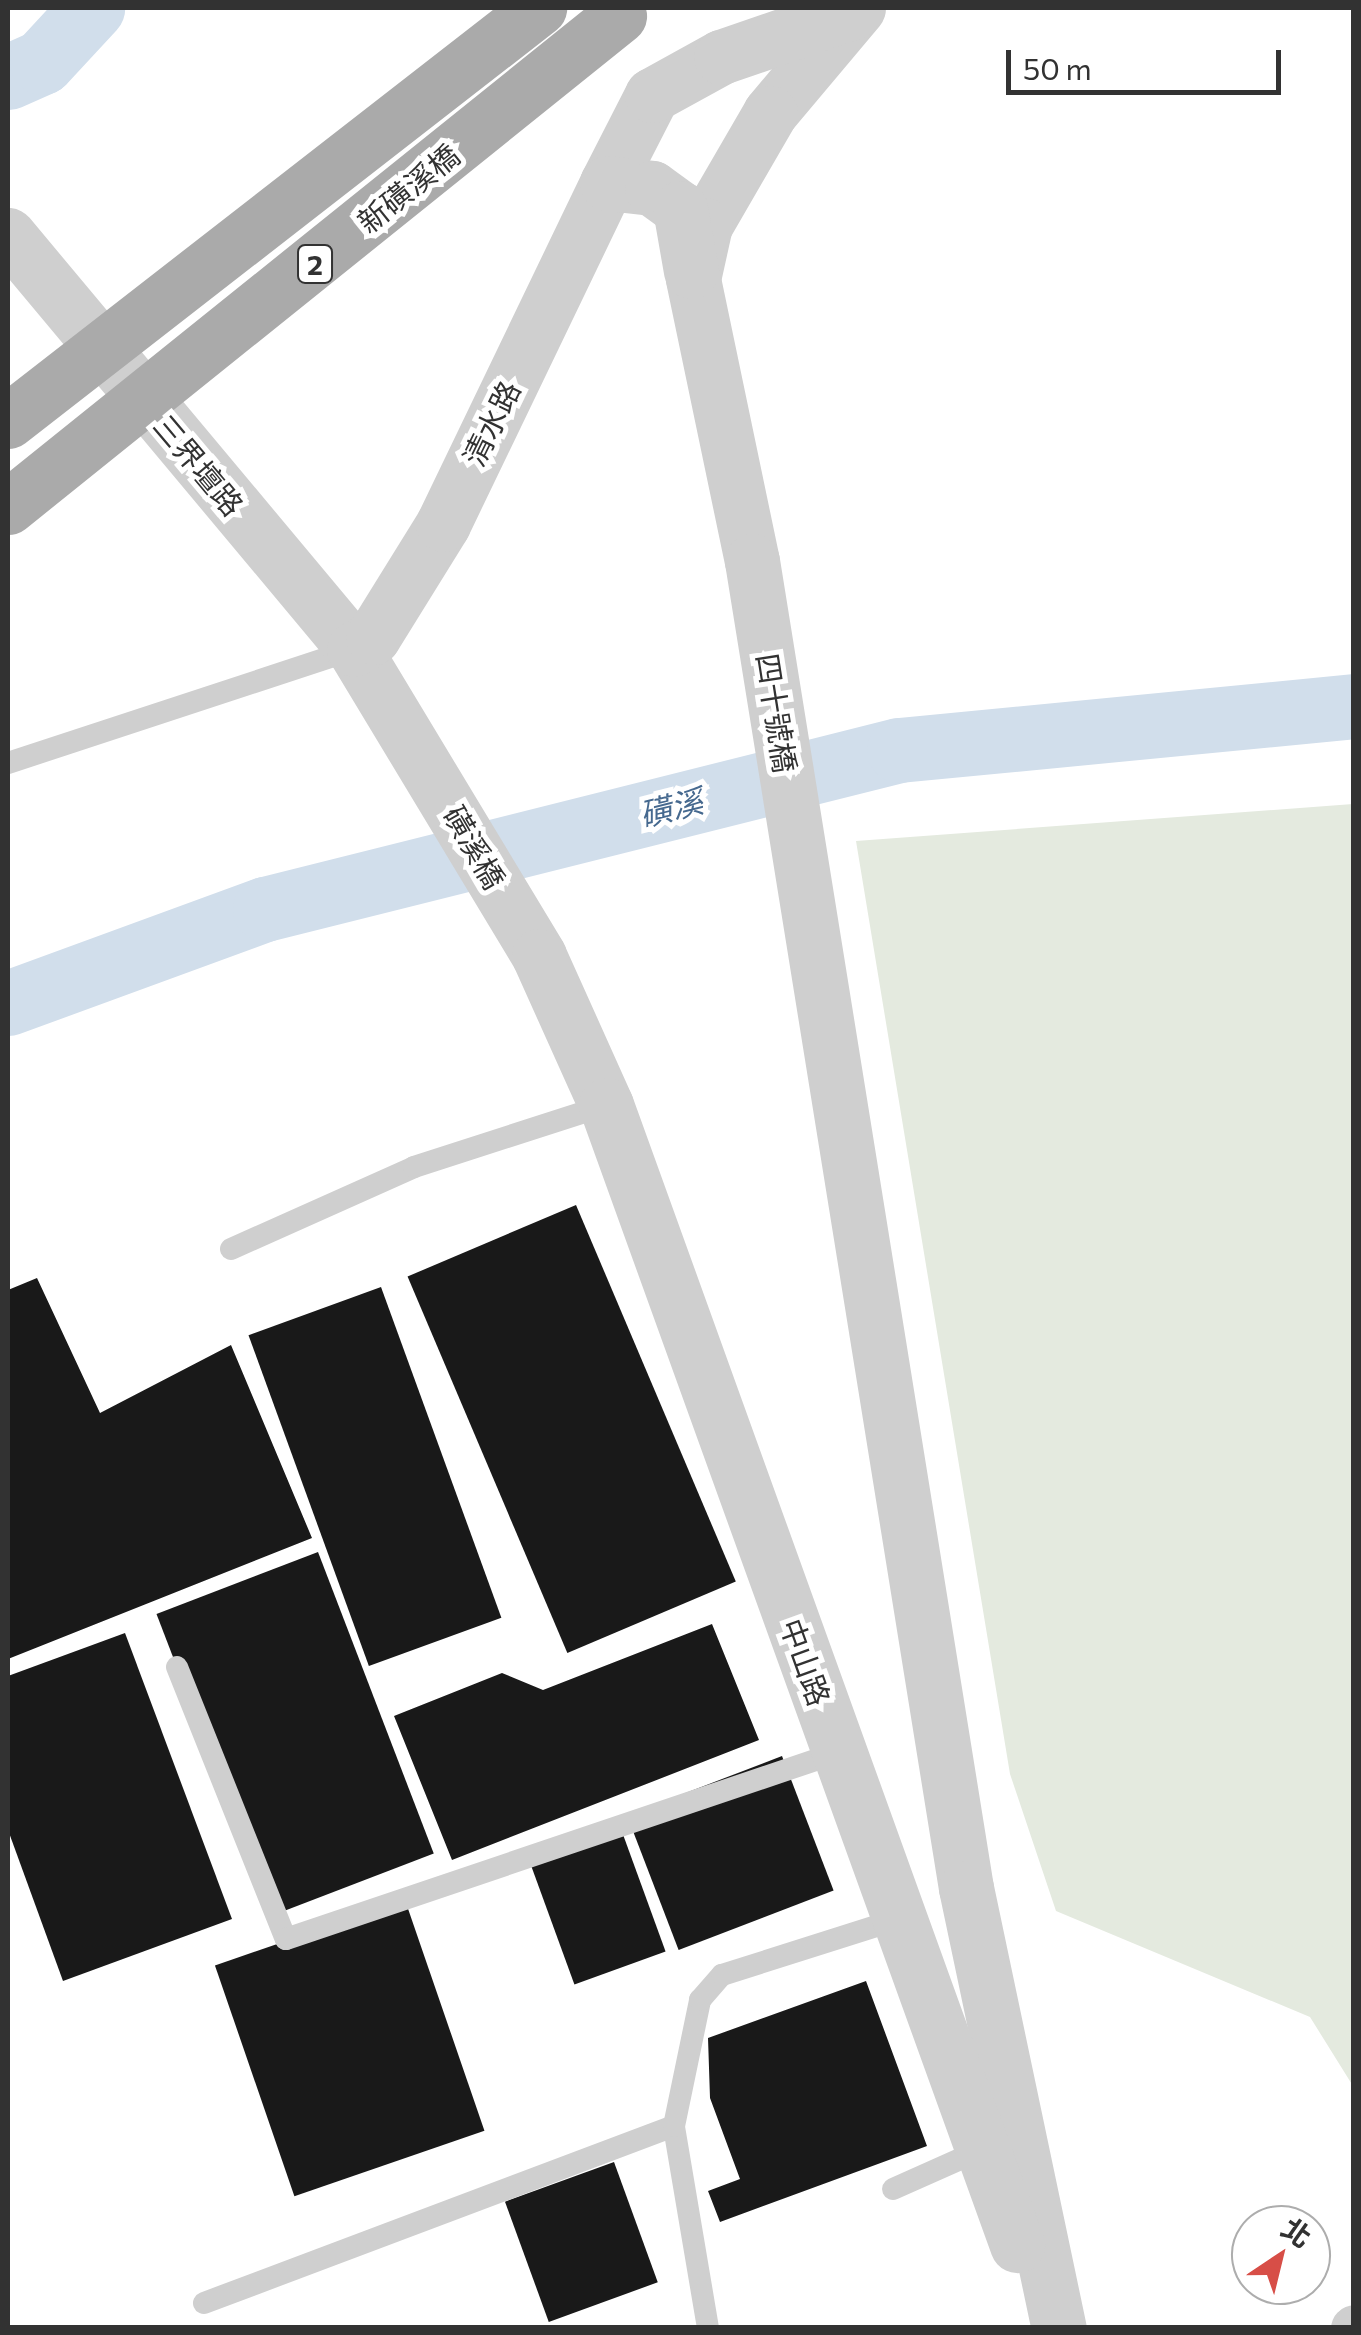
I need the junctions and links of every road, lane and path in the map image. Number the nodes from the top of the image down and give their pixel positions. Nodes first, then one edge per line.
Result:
1 (539, 8) edge
2 (855, 10) edge
3 (619, 16) dead end
4 (607, 183) junction
5 (8, 234) edge
6 (693, 278) junction
7 (8, 421) edge
8 (8, 507) edge
9 (752, 562) joint
10 (354, 649) junction
11 (388, 698) joint
12 (8, 763) edge
13 (558, 998) joint
14 (606, 1105) junction
15 (231, 1249) dead end
16 (176, 1667) dead end
17 (839, 1752) junction
18 (899, 1919) junction
19 (674, 2126) junction
20 (983, 2149) junction
21 (893, 2189) dead end
22 (204, 2302) dead end
23 (708, 2328) edge
24 (1047, 2328) edge
25 (1059, 2328) edge

1 - 7 main road, 新磺溪橋 / 2, bridge
2 - 4 street, 清水路
2 - 6 street, 清水路
3 - 8 main road, 新磺溪橋 / 2, bridge
4 - 6 street, 清水路
4 - 10 street, 清水路
5 - 10 street, 三界壇路
6 - 9 street, 清水路
9 - 25 street, 四十號橋
10 - 11 street, 三界壇路
10 - 12 lane
11 - 13 street, 磺溪橋
13 - 14 street, 中山路
14 - 15 lane
14 - 17 street, 中山路
16 - 17 lane
17 - 18 street, 中山路
18 - 19 lane
18 - 20 street, 中山路
19 - 22 lane
19 - 23 lane
20 - 21 lane
20 - 24 street, 中山路

